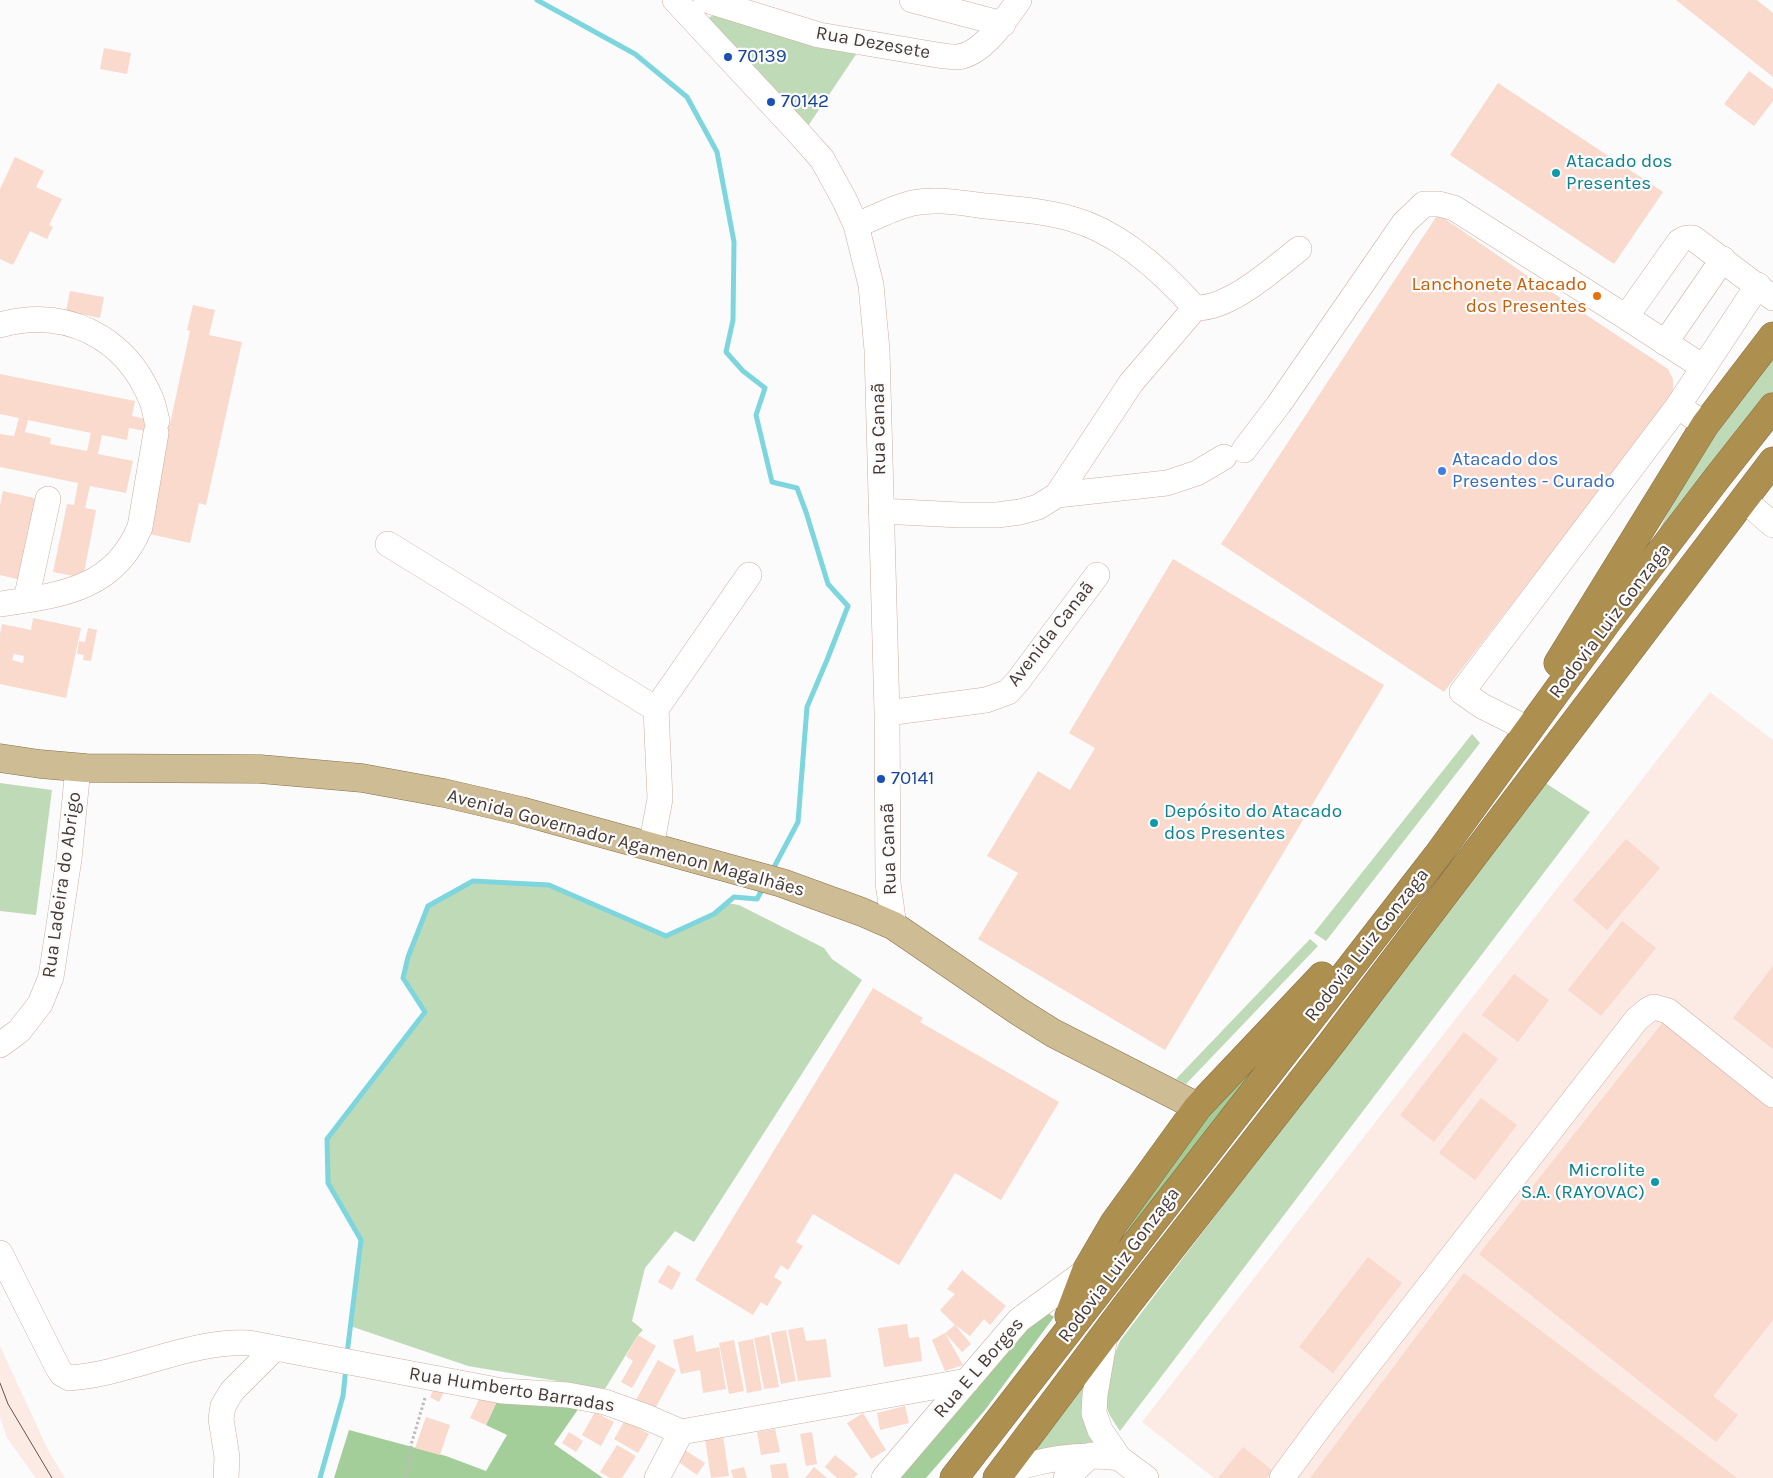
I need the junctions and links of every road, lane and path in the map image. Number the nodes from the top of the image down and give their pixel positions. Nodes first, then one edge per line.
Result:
1 (675, 0) edge
2 (706, 0) edge
3 (912, 0) edge
4 (1020, 0) edge
5 (1003, 24) junction
6 (856, 226) junction
7 (1299, 249) dead end
8 (1723, 259) junction
9 (1765, 291) edge
10 (1195, 308) junction
11 (1626, 317) junction
12 (0, 325) edge
13 (1773, 336) edge
14 (1665, 343) junction
15 (1702, 367) junction
16 (1678, 406) junction
17 (1773, 407) edge
18 (1704, 425) junction
19 (1773, 461) edge
20 (1057, 495) junction
21 (48, 499) dead end
22 (1743, 499) junction
23 (881, 511) junction
24 (1773, 525) edge
25 (388, 544) dead end
26 (749, 575) dead end
27 (1097, 575) dead end
28 (26, 600) junction
29 (0, 605) edge
30 (656, 709) junction
31 (887, 712) junction
32 (1520, 726) junction
33 (0, 758) edge
34 (1506, 761) junction
35 (78, 768) junction
36 (651, 847) junction
37 (1437, 856) junction
38 (894, 926) junction
39 (0, 1045) edge
40 (1773, 1095) edge
41 (1198, 1108) junction
42 (0, 1253) edge
43 (1086, 1271) junction
44 (1105, 1336) junction
45 (1058, 1344) junction
46 (274, 1349) junction
47 (431, 1378) junction
48 (967, 1381) junction
49 (681, 1432) junction
50 (1091, 1455) junction
51 (1119, 1458) junction
52 (999, 1475) edge
53 (226, 1478) edge
54 (406, 1478) edge
55 (657, 1478) edge
56 (884, 1478) edge
57 (954, 1478) edge
58 (1066, 1478) edge
59 (1146, 1478) edge
60 (1282, 1478) edge

1 - 6 street, Rua Canaã
2 - 5 street, Rua Dezesete
3 - 5 street
4 - 5 street, Rua Dezesete
6 - 10 street
6 - 23 street, Rua Canaã
7 - 10 street
8 - 9 street
8 - 11 street
8 - 14 street
9 - 15 street
10 - 20 street
11 - 14 street
11 - 20 street
12 - 28 street
13 - 18 highway
14 - 15 street
15 - 16 street
16 - 18 street
16 - 32 street
17 - 34 highway, Rodovia Luiz Gonzaga
18 - 32 highway
19 - 22 highway, Rodovia Luiz Gonzaga
20 - 23 street
21 - 28 street
22 - 24 street
22 - 44 highway, Rodovia Luiz Gonzaga
23 - 31 street, Rua Canaã
25 - 30 street
26 - 30 street
27 - 31 street, Avenida Canaã
28 - 29 street
30 - 36 street
31 - 38 street, Rua Canaã
32 - 34 highway
33 - 35 main road, Avenida Governador Agamenon Magalhães
34 - 37 highway, Rodovia Luiz Gonzaga
35 - 36 main road, Avenida Governador Agamenon Magalhães
35 - 39 street, Rua Ladeira do Abrigo
36 - 38 main road, Avenida Governador Agamenon Magalhães
37 - 41 highway
37 - 45 highway, Rodovia Luiz Gonzaga
38 - 41 main road, Avenida Governador Agamenon Magalhães
40 - 60 street
41 - 43 highway
42 - 46 street, Rua Humberto Barradas
43 - 45 highway
43 - 48 street, Rua E L Borges
44 - 51 street
44 - 52 highway, Rodovia Luiz Gonzaga
45 - 57 highway, Rodovia Luiz Gonzaga
46 - 47 street, Rua Humberto Barradas
46 - 53 street
47 - 49 street, Rua Humberto Barradas
47 - 54 path
48 - 49 street
48 - 56 street, Rua E L Borges
49 - 55 street
50 - 51 street
50 - 52 street
50 - 58 street
51 - 59 street

